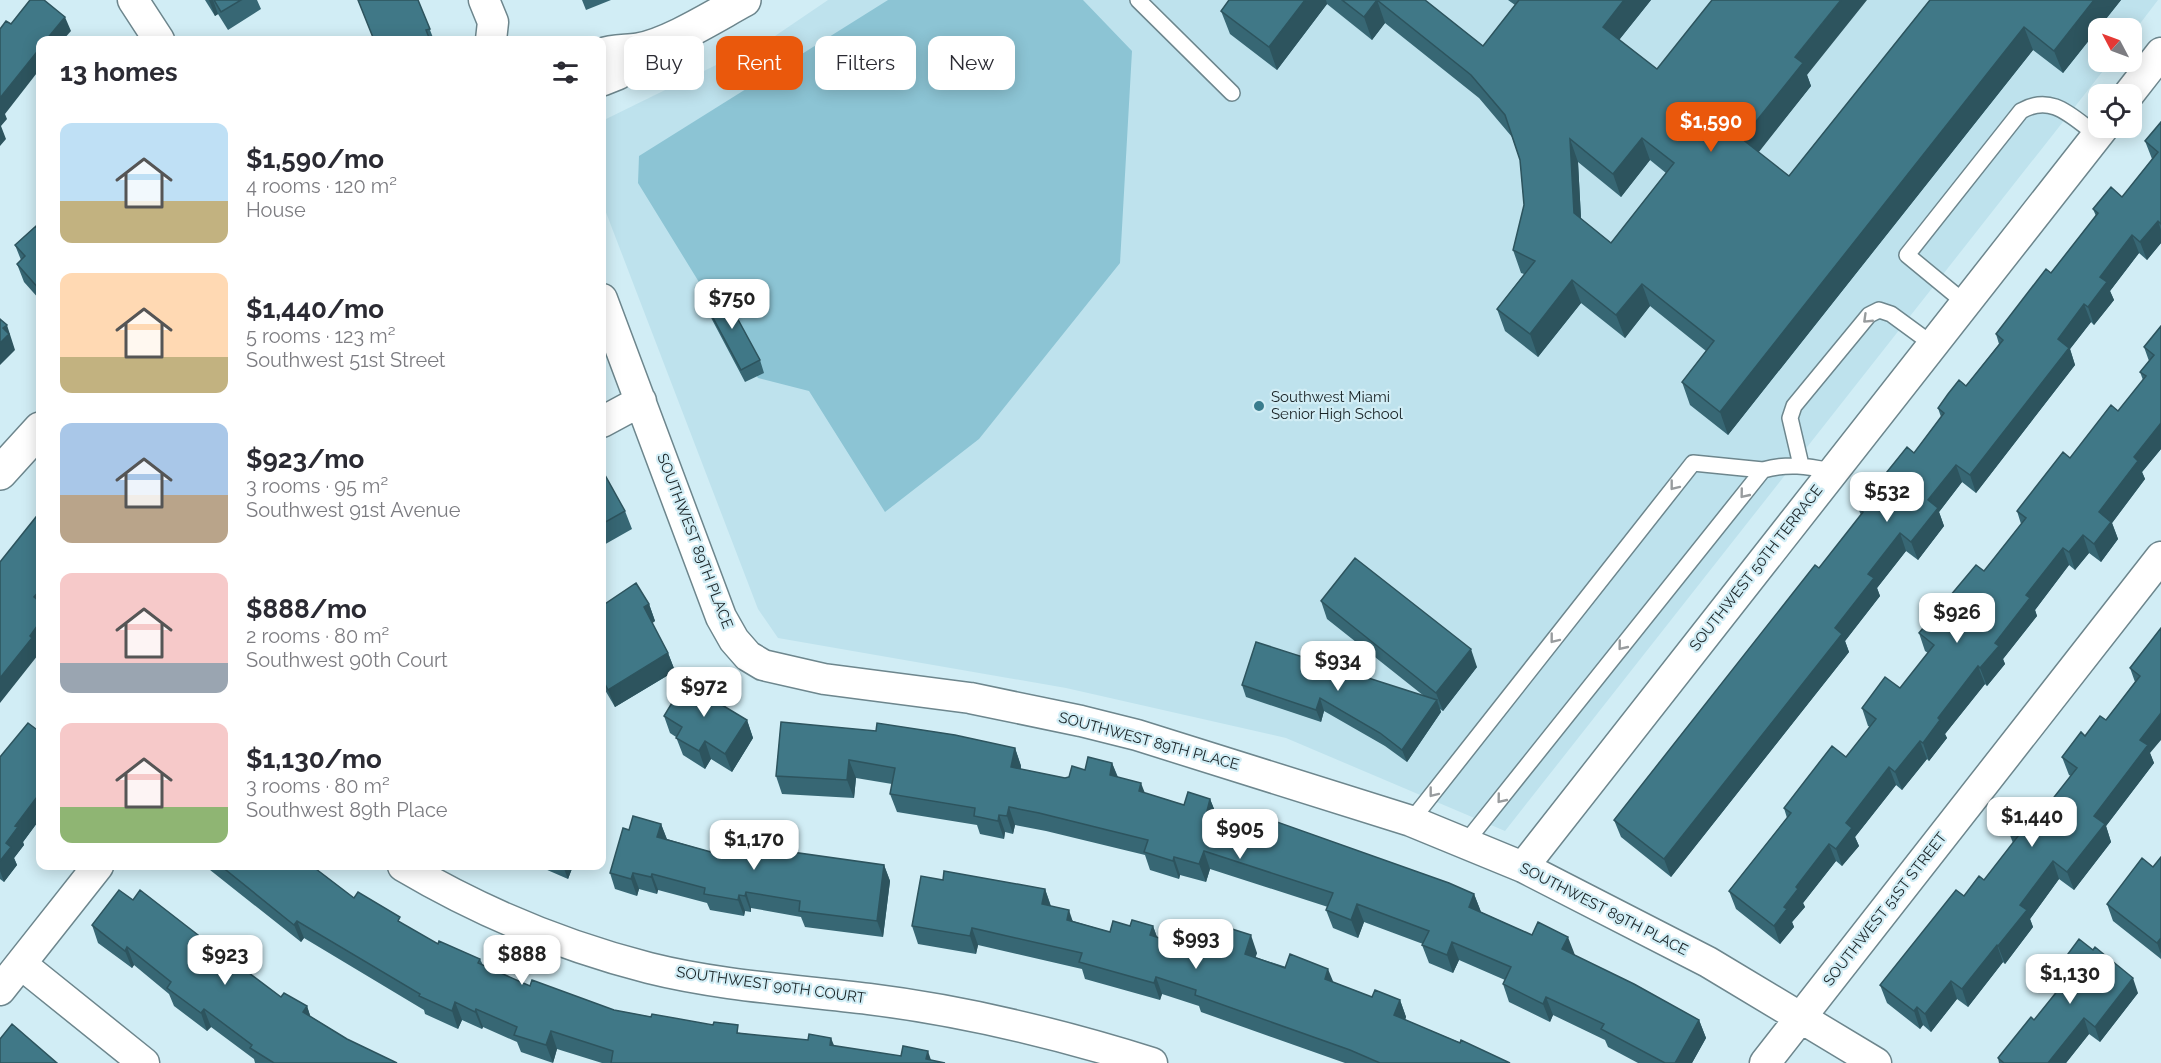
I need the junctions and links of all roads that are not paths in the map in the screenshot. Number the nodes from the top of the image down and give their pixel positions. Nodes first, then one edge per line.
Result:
1 (133, 0) edge
2 (744, 0) edge
3 (1138, 0) edge
4 (156, 36) edge
5 (675, 36) edge
6 (624, 51) edge
7 (2161, 52) edge
8 (606, 53) edge
9 (624, 66) edge
10 (606, 77) edge
11 (2137, 84) edge
12 (1232, 93) dead end
13 (2088, 125) edge
14 (2094, 138) edge
15 (1964, 302) junction
16 (606, 309) edge
17 (1932, 344) junction
18 (641, 401) junction
19 (606, 420) edge
20 (36, 433) edge
21 (1801, 465) junction
22 (1763, 470) junction
23 (1832, 471) junction
24 (0, 473) edge
25 (2161, 556) edge
26 (1411, 821) junction
27 (1466, 842) junction
28 (1523, 867) junction
29 (95, 870) edge
30 (410, 870) edge
31 (21, 964) junction
32 (0, 990) edge
33 (1801, 1016) junction
34 (144, 1063) edge
35 (1152, 1063) edge
36 (1766, 1063) edge
37 (1876, 1063) edge

1 - 4 street
2 - 5 street
3 - 12 lane
6 - 8 street
7 - 11 street
9 - 10 street
13 - 15 lane
14 - 15 street, SOUTHWEST 50TH TERRACE
15 - 17 street, SOUTHWEST 50TH TERRACE
16 - 18 street, SOUTHWEST 89TH PLACE
17 -> 21 lane
17 - 23 street, SOUTHWEST 50TH TERRACE
18 - 19 street
18 - 26 street, SOUTHWEST 89TH PLACE
20 - 24 street
21 - 22 lane
21 - 23 lane
22 -> 26 lane
22 -> 27 lane
23 - 28 street, SOUTHWEST 50TH TERRACE
25 - 33 street, SOUTHWEST 51ST STREET
26 - 27 street, SOUTHWEST 89TH PLACE
27 - 28 street, SOUTHWEST 89TH PLACE
28 - 33 street, SOUTHWEST 89TH PLACE
29 - 31 street
30 - 35 street, SOUTHWEST 90TH COURT
31 - 32 street
31 - 34 street
33 - 36 street, SOUTHWEST 51ST STREET
33 - 37 street, SOUTHWEST 89TH PLACE

